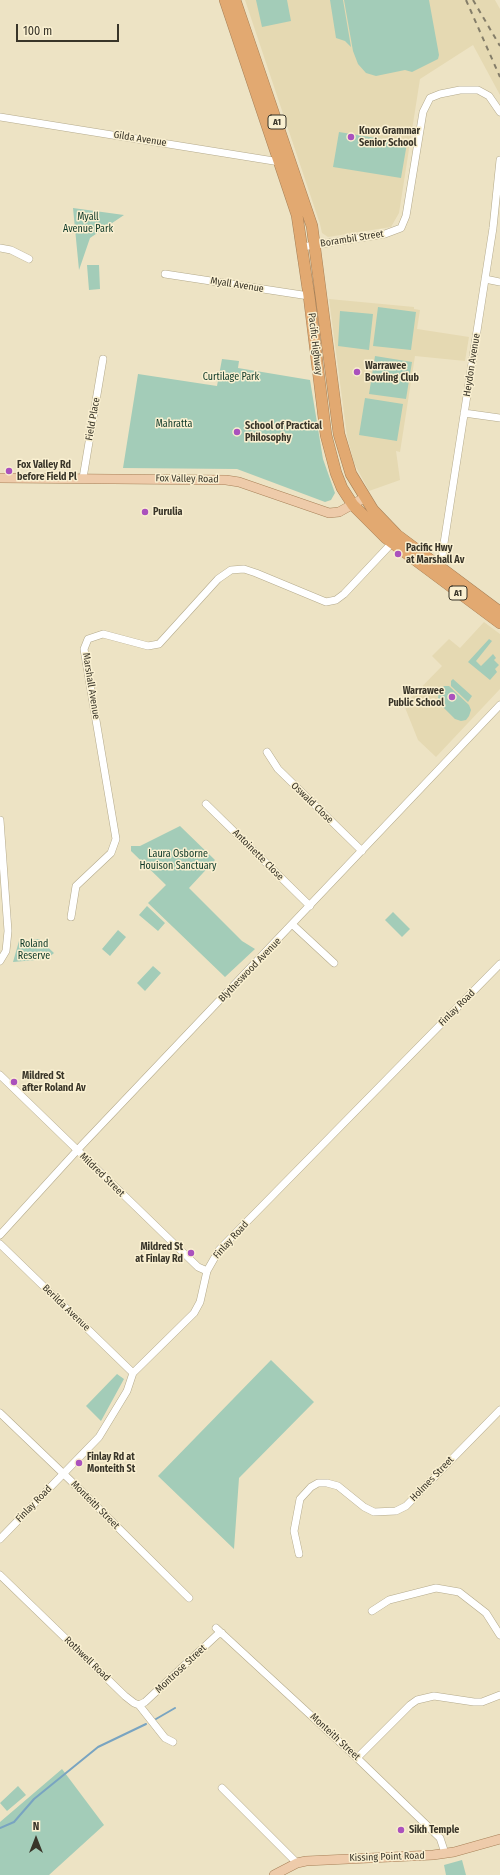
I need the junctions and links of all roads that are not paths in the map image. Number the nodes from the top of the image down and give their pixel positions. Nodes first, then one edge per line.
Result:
1 (225, 0) edge
2 (235, 0) edge
3 (500, 112) edge
4 (0, 117) edge
5 (500, 160) edge
6 (280, 162) junction
7 (315, 245) junction
8 (302, 247) junction
9 (0, 248) edge
10 (28, 259) dead end
11 (165, 274) dead end
12 (485, 279) junction
13 (500, 282) edge
14 (309, 296) junction
15 (103, 359) dead end
16 (464, 413) junction
17 (500, 418) edge
18 (0, 478) edge
19 (83, 478) junction
20 (364, 498) junction
21 (353, 505) junction
22 (392, 543) junction
23 (440, 569) junction
24 (500, 612) edge
25 (500, 624) edge
26 (500, 705) edge
27 (267, 752) dead end
28 (206, 804) dead end
29 (0, 820) edge
30 (362, 851) junction
31 (310, 906) junction
32 (71, 916) dead end
33 (293, 925) junction
34 (0, 961) edge
35 (334, 963) dead end
36 (500, 964) edge
37 (0, 1075) edge
38 (77, 1150) junction
39 (0, 1235) edge
40 (0, 1244) edge
41 (207, 1271) junction
42 (133, 1373) junction
43 (500, 1410) edge
44 (0, 1413) edge
45 (63, 1473) junction
46 (0, 1539) edge
47 (299, 1554) dead end
48 (0, 1575) edge
49 (189, 1598) dead end
50 (372, 1611) dead end
51 (216, 1628) dead end
52 (222, 1633) junction
53 (500, 1635) edge
54 (500, 1695) edge
55 (140, 1705) junction
56 (173, 1742) dead end
57 (357, 1758) junction
58 (222, 1788) dead end
59 (500, 1839) edge
60 (445, 1853) junction
61 (297, 1863) junction
62 (274, 1875) edge

1 - 6 highway, Pacific Highway / A1
2 - 7 highway, Pacific Highway / A1
3 - 7 street, Borambil Street
4 - 6 street, Gilda Avenue
5 - 12 street, Heydon Avenue
6 - 8 highway, Pacific Highway / A1
7 - 8 street, Borambil Street
7 - 20 highway, Pacific Highway / A1
8 - 14 highway, Pacific Highway / A1
9 - 10 street
11 - 14 street, Myall Avenue
12 - 13 street
12 - 16 street, Heydon Avenue
14 - 21 highway, Pacific Highway / A1
15 - 19 street, Field Place
16 - 17 street
16 - 23 street, Heydon Avenue
18 - 19 main road, Fox Valley Road
19 - 21 main road, Fox Valley Road
20 - 21 main road, Fox Valley Road
20 - 23 highway, Pacific Highway / A1
21 - 22 highway, Pacific Highway / A1
22 - 25 highway, Pacific Highway / A1
22 - 32 street, Marshall Avenue
23 - 24 highway, Pacific Highway / A1
26 - 30 street, Blytheswood Avenue
27 - 30 street, Oswald Close
28 - 31 street, Antoinette Close
29 - 34 street
30 - 31 street, Blytheswood Avenue
31 - 33 street, Blytheswood Avenue
33 - 35 street
33 - 38 street, Blytheswood Avenue
36 - 41 street, Finlay Road
37 - 38 street, Mildred Street
38 - 39 street, Blytheswood Avenue
38 - 41 street, Mildred Street
40 - 42 street, Berilda Avenue
41 - 42 street, Finlay Road
42 - 45 street, Finlay Road
43 - 47 street, Holmes Street
44 - 45 street, Monteith Street
45 - 46 street, Finlay Road
45 - 49 street, Monteith Street
48 - 55 street, Rothwell Road
50 - 53 street
51 - 52 street, Monteith Street
52 - 55 street, Montrose Street
52 - 57 street, Monteith Street
54 - 57 street
55 - 56 street, Rothwell Road
57 - 60 street, Monteith Street
58 - 61 street
59 - 60 main road, Kissing Point Road
60 - 61 main road, Kissing Point Road
61 - 62 main road, Kissing Point Road

